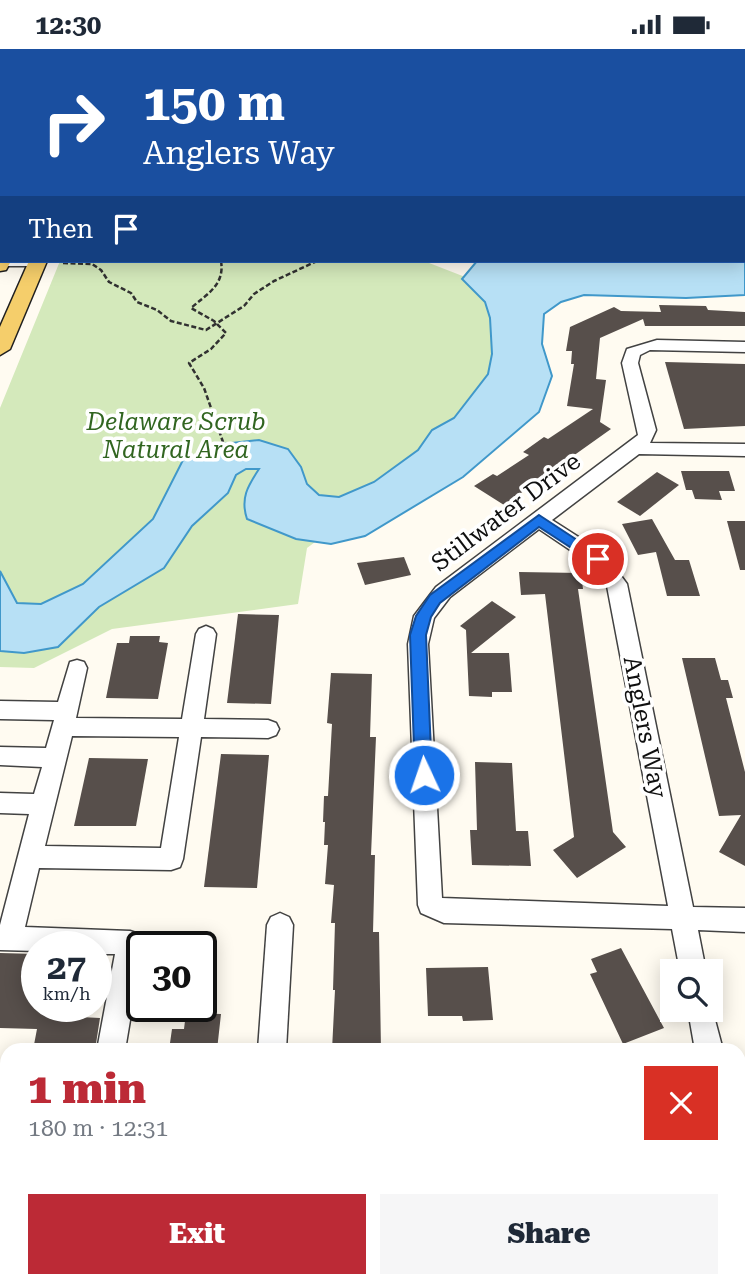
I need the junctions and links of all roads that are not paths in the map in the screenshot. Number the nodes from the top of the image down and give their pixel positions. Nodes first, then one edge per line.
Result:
1 (1, 264) edge
2 (37, 264) edge
3 (745, 347) edge
4 (0, 349) edge
5 (635, 448) junction
6 (745, 450) edge
7 (539, 520) junction
8 (206, 634) dead end
9 (77, 668) dead end
10 (0, 710) edge
11 (65, 719) junction
12 (191, 728) junction
13 (268, 729) dead end
14 (0, 756) edge
15 (56, 758) junction
16 (0, 803) edge
17 (43, 804) junction
18 (30, 857) junction
19 (683, 918) junction
20 (745, 919) edge
21 (280, 925) dead end
22 (4, 939) edge
23 (691, 959) edge
24 (703, 1022) edge
25 (112, 1043) edge
26 (272, 1043) edge
27 (708, 1043) edge

1 - 2 street
2 - 4 main road
3 - 5 street
5 - 6 street
5 - 7 street, Stillwater Drive
7 - 19 street, Anglers Way
7 - 19 street, Stillwater Drive
8 - 12 street
9 - 11 street
10 - 11 street
11 - 12 street
11 - 15 street
12 - 13 street
12 - 18 street
14 - 15 street
15 - 17 street
16 - 17 street
17 - 18 street
18 - 22 street
19 - 20 street, Stillwater Drive
19 - 23 street, Anglers Way
21 - 26 street
22 - 25 street
24 - 27 street

